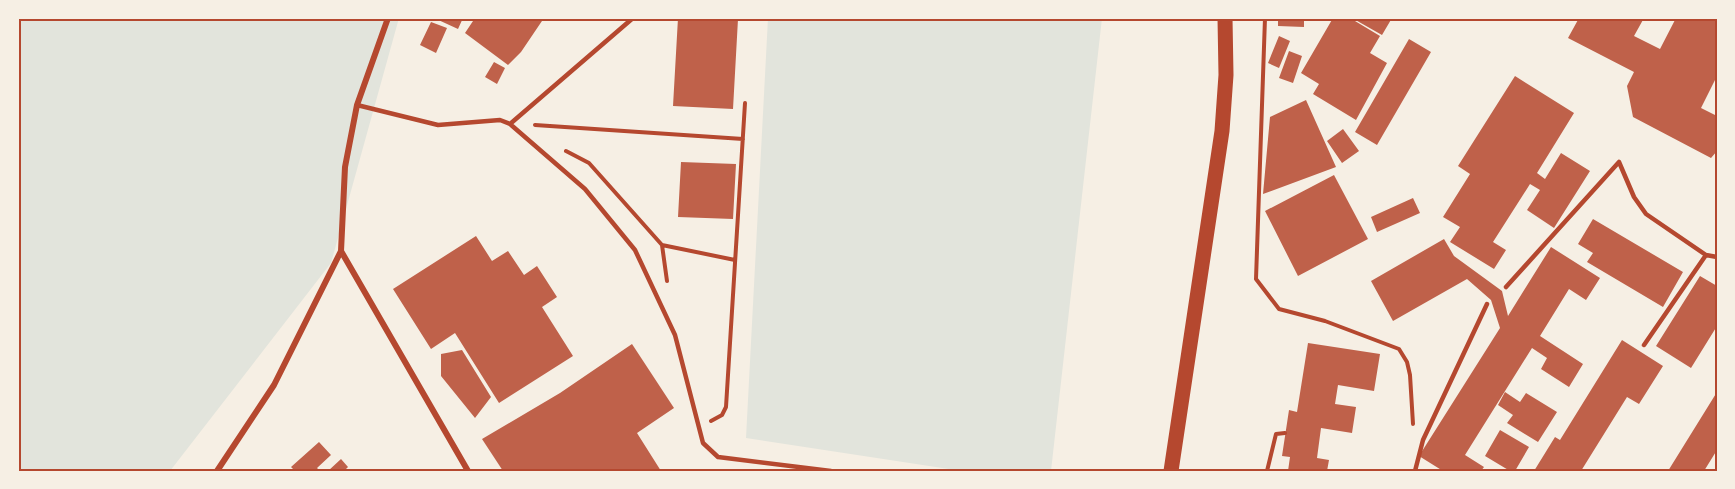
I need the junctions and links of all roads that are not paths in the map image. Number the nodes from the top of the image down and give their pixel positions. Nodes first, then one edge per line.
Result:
1 (388, 18) edge
2 (633, 18) edge
3 (1225, 18) edge
4 (357, 105) junction
5 (510, 124) junction
6 (341, 251) junction
7 (1706, 255) junction
8 (1717, 257) edge
9 (1506, 287) dead end
10 (1487, 304) dead end
11 (1644, 345) dead end
12 (217, 471) edge
13 (468, 471) edge
14 (831, 471) edge
15 (1171, 471) edge
16 (1415, 471) edge

1 - 4 street
2 - 5 lane
3 - 15 main road
4 - 5 lane
4 - 6 street
5 - 14 lane
6 - 12 street
6 - 13 street
7 - 8 lane
7 - 9 lane
7 - 11 lane
10 - 16 lane

